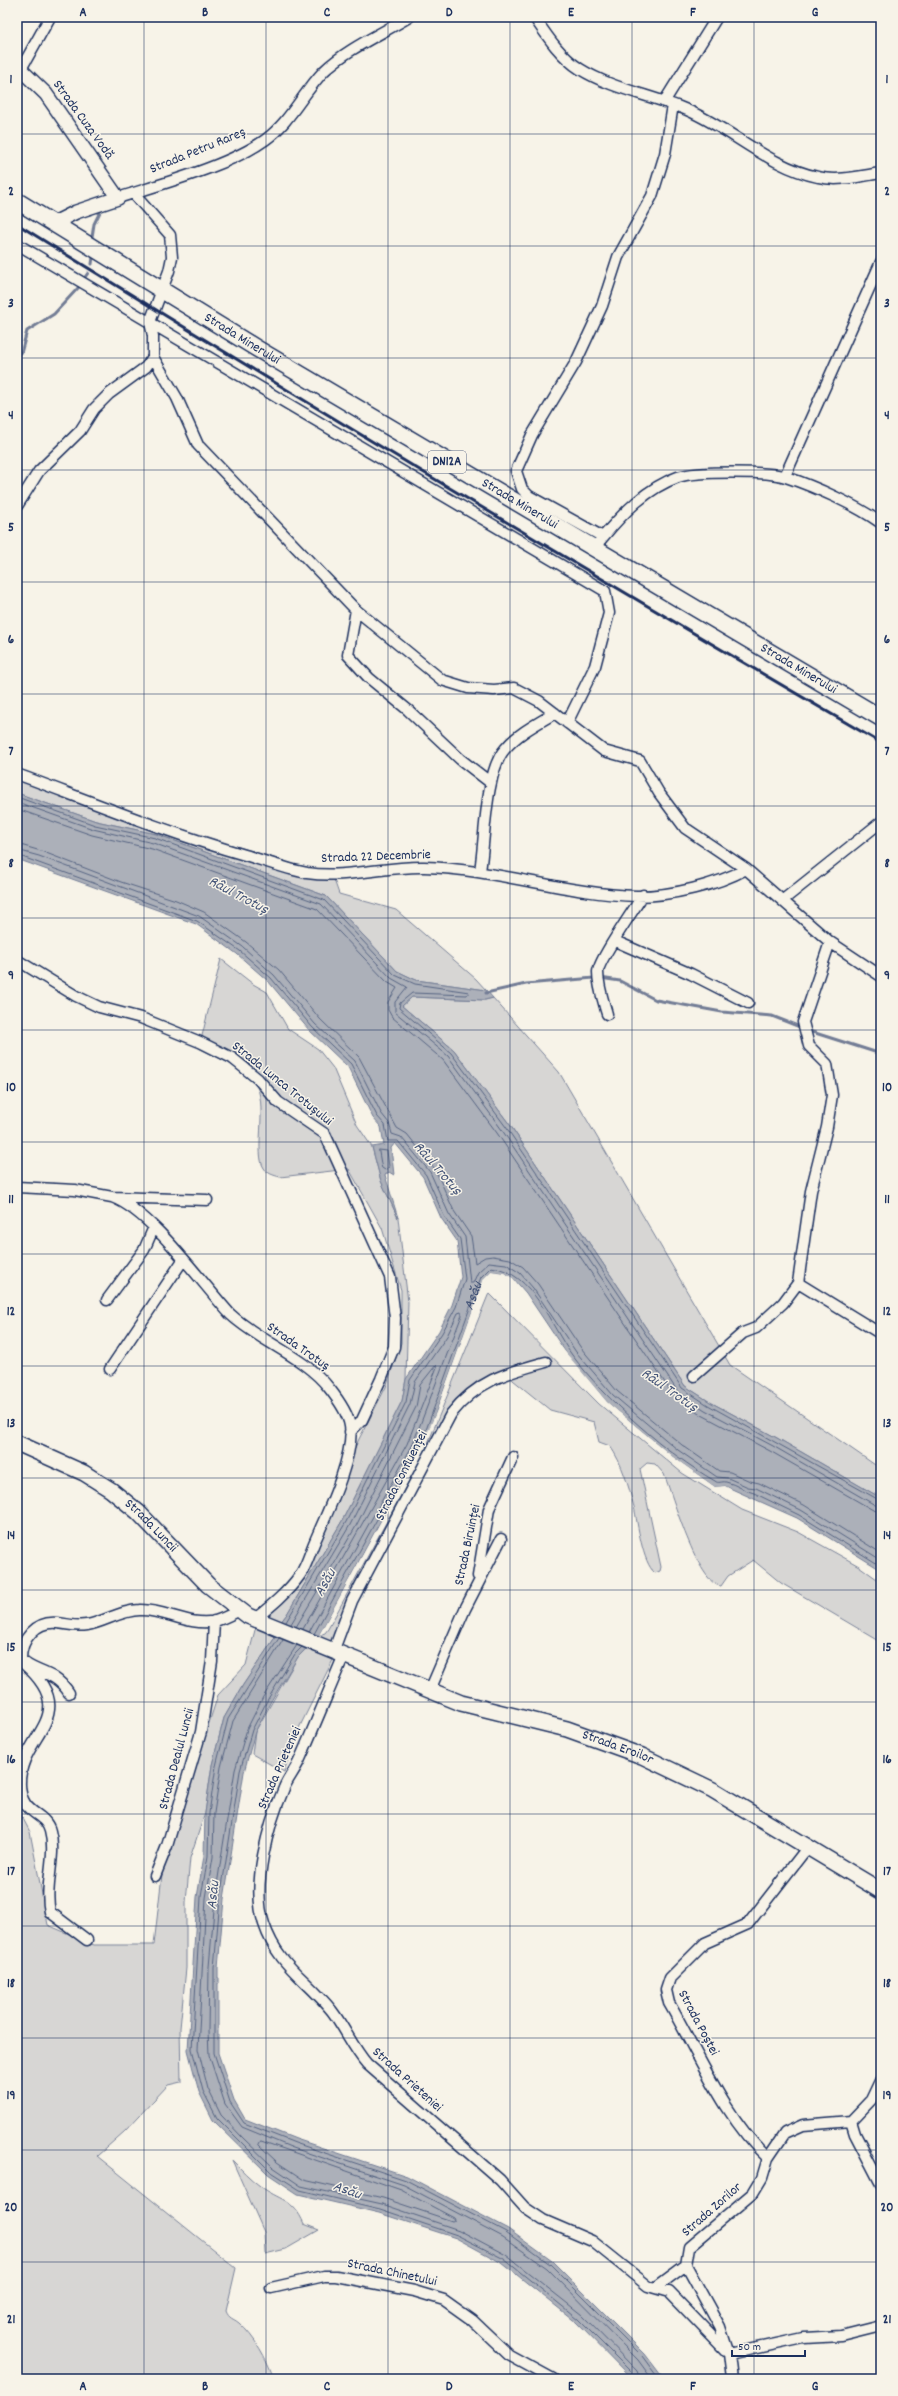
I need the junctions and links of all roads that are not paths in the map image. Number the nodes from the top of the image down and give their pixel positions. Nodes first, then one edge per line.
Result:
1 (50, 17) edge
2 (409, 17) edge
3 (534, 17) edge
4 (717, 17) edge
5 (19, 68) edge
6 (669, 103) junction
7 (881, 173) edge
8 (133, 193) junction
9 (118, 198) junction
10 (17, 201) edge
11 (54, 223) junction
12 (17, 244) edge
13 (881, 262) edge
14 (162, 290) junction
15 (150, 322) junction
16 (153, 357) junction
17 (785, 476) junction
18 (17, 506) edge
19 (881, 523) edge
20 (598, 543) junction
21 (356, 610) junction
22 (554, 713) junction
23 (881, 718) edge
24 (567, 723) junction
25 (17, 774) edge
26 (491, 783) junction
27 (881, 822) edge
28 (746, 869) junction
29 (480, 871) junction
30 (643, 895) junction
31 (783, 900) junction
32 (615, 941) junction
33 (830, 942) junction
34 (17, 960) edge
35 (881, 976) edge
36 (748, 1003) dead end
37 (607, 1014) dead end
38 (17, 1187) edge
39 (112, 1197) junction
40 (207, 1200) dead end
41 (154, 1228) junction
42 (183, 1260) junction
43 (798, 1282) junction
44 (107, 1300) dead end
45 (881, 1334) edge
46 (546, 1362) dead end
47 (110, 1369) dead end
48 (694, 1376) dead end
49 (350, 1432) junction
50 (17, 1443) edge
51 (513, 1457) dead end
52 (501, 1539) dead end
53 (472, 1595) junction
54 (240, 1610) junction
55 (255, 1619) junction
56 (214, 1621) junction
57 (338, 1654) junction
58 (24, 1664) junction
59 (430, 1690) junction
60 (69, 1693) dead end
61 (807, 1848) junction
62 (156, 1876) dead end
63 (881, 1891) edge
64 (87, 1940) dead end
65 (881, 2079) edge
66 (851, 2121) junction
67 (768, 2158) junction
68 (881, 2184) edge
69 (686, 2265) junction
70 (270, 2288) dead end
71 (655, 2288) junction
72 (881, 2326) edge
73 (729, 2354) junction
74 (553, 2379) edge
75 (732, 2379) edge

1 - 5 street
2 - 8 street, Strada Petru Rareș
3 - 6 street
4 - 6 street
5 - 9 street, Strada Cuza Vodă
6 - 7 street
6 - 20 street
8 - 9 street, Strada Petru Rareș
8 - 14 street
9 - 11 street, Strada Petru Rareș
10 - 11 main road, Strada Minerului / DN12A
11 - 14 main road, Strada Minerului / DN12A
12 - 15 street
13 - 17 street
14 - 15 street
14 - 20 main road, Strada Minerului / DN12A
15 - 16 street
15 - 24 street
16 - 18 street
16 - 21 street
17 - 19 street
17 - 20 street
20 - 23 main road, Strada Minerului / DN12A
21 - 22 street
21 - 26 street
22 - 24 street
22 - 26 street
24 - 28 street
25 - 29 street, Strada 22 Decembrie
26 - 29 street
27 - 31 street
28 - 30 street, Strada 22 Decembrie
28 - 31 street
29 - 30 street, Strada 22 Decembrie
30 - 32 street
31 - 33 street
32 - 36 street
32 - 37 street
33 - 35 street
33 - 43 street
34 - 49 street, Strada Lunca Trotușului
38 - 39 street, Strada Trotuș
39 - 40 street, Strada Trotuș
39 - 41 street, Strada Trotuș
41 - 42 street, Strada Trotuș
41 - 44 street
42 - 47 street
42 - 49 street, Strada Trotuș
43 - 45 street
43 - 48 street
46 - 57 street, Strada Confluenței
49 - 55 street, Strada Trotuș
50 - 54 main road, Strada Luncii
51 - 53 street, Strada Biruinței
52 - 53 street, Strada Biruinței
53 - 59 street, Strada Biruinței
54 - 55 main road, Strada Luncii
54 - 56 street
55 - 57 main road, Strada Luncii
56 - 58 street
56 - 62 street, Strada Dealul Luncii
57 - 59 main road, Strada Eroilor
57 - 71 street, Strada Prieteniei
58 - 60 street
58 - 64 street
59 - 61 main road, Strada Eroilor
61 - 63 main road, Strada Eroilor
61 - 67 street, Strada Poștei
65 - 66 street
66 - 67 street, Strada Zorilor
66 - 68 street
67 - 69 street, Strada Zorilor
69 - 71 street
69 - 73 street
70 - 74 street, Strada Chinetului
71 - 73 street, Strada Prieteniei
72 - 73 street
73 - 75 street

